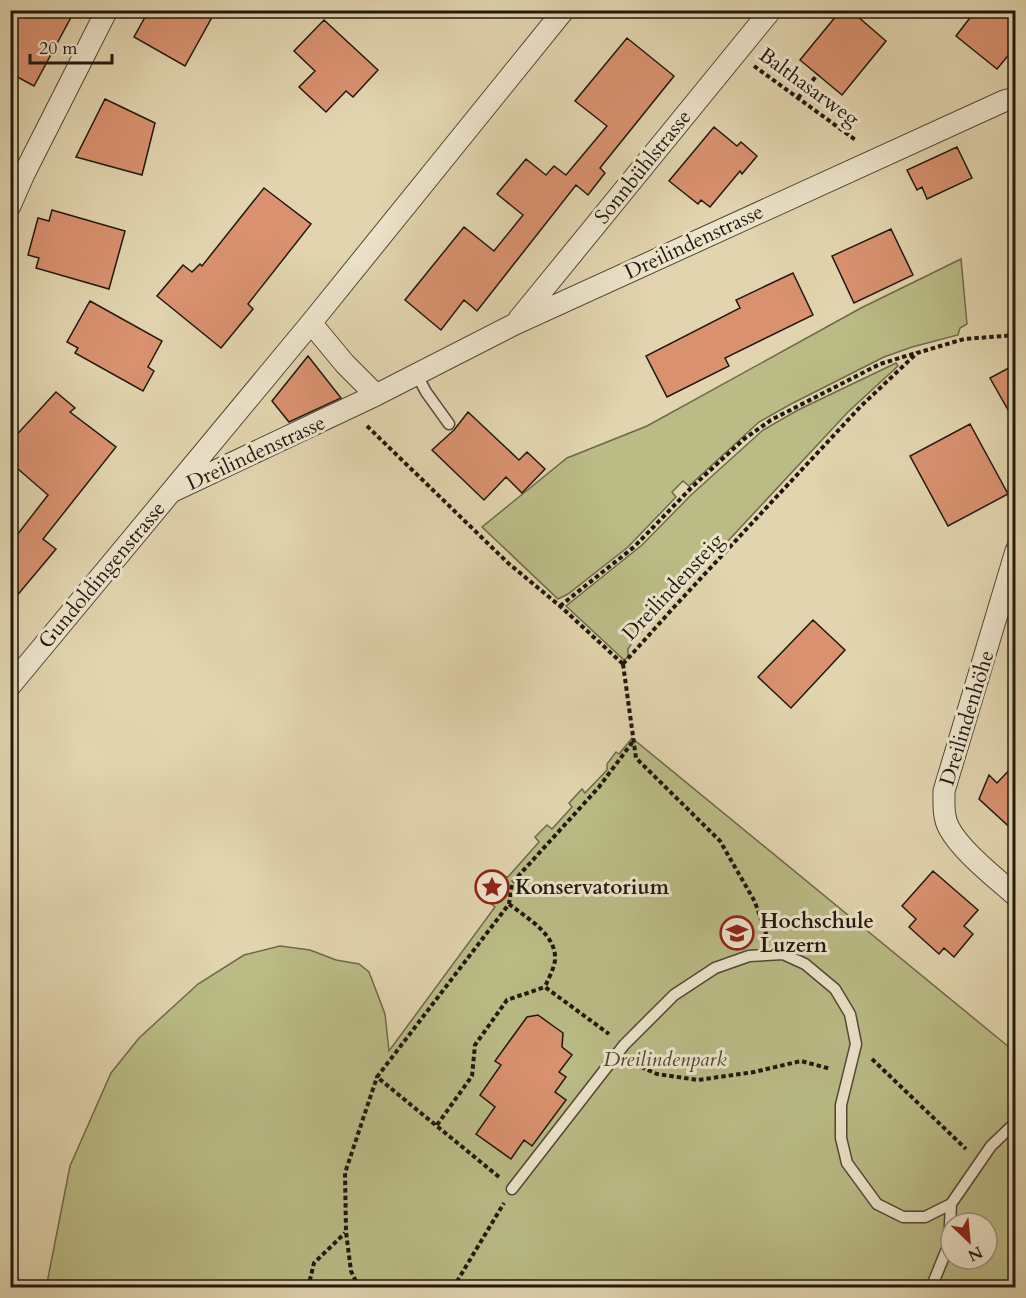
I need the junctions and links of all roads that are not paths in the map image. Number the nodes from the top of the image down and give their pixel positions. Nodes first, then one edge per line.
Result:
1 (106, 10) edge
2 (564, 10) edge
3 (771, 10) edge
4 (1016, 98) edge
5 (10, 206) edge
6 (311, 323) junction
7 (515, 324) junction
8 (417, 375) junction
9 (376, 395) junction
10 (449, 424) dead end
11 (171, 492) junction
12 (1016, 551) edge
13 (10, 686) edge
14 (1016, 896) edge
15 (1016, 1122) edge
16 (512, 1189) road end
17 (951, 1204) junction
18 (931, 1287) edge

1 - 5 street
2 - 6 street, Dreilindenstrasse
3 - 7 street, Sonnbühlstrasse
4 - 7 street, Dreilindenstrasse
6 - 9 street
6 - 11 street, Dreilindenstrasse
7 - 8 street, Dreilindenstrasse
8 - 9 street, Dreilindenstrasse
8 - 10 lane
9 - 11 street, Dreilindenstrasse
11 - 13 street, Gundoldingenstrasse
12 - 14 street, Dreilindenhöhe
15 - 17 lane
16 - 17 lane
17 - 18 lane

